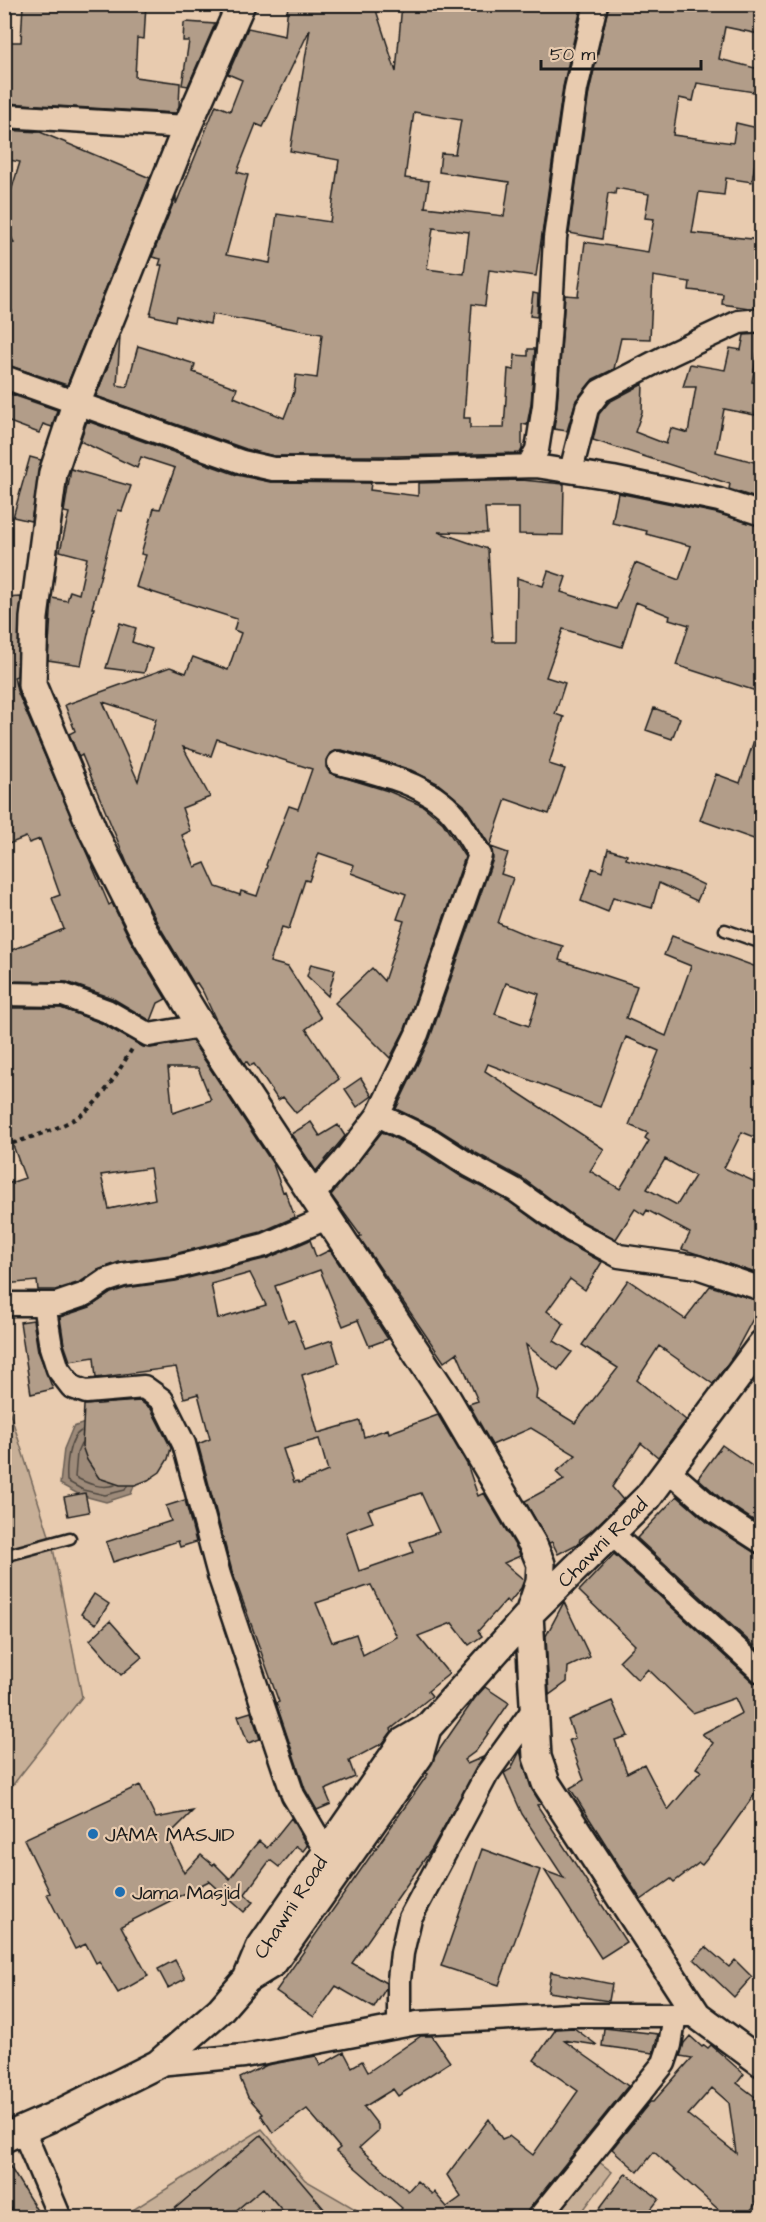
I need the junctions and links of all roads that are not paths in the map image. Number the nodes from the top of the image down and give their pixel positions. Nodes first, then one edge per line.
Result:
1 (241, 4) edge
2 (596, 4) edge
3 (4, 116) edge
4 (187, 127) junction
5 (762, 320) edge
6 (4, 377) edge
7 (76, 404) junction
8 (528, 466) junction
9 (571, 471) junction
10 (762, 514) edge
11 (339, 763) dead end
12 (725, 930) dead end
13 (762, 943) edge
14 (4, 994) edge
15 (201, 1026) junction
16 (378, 1115) junction
17 (313, 1195) junction
18 (329, 1217) junction
19 (762, 1288) edge
20 (4, 1304) edge
21 (44, 1304) junction
22 (762, 1344) edge
23 (668, 1470) junction
24 (611, 1533) junction
25 (70, 1538) dead end
26 (762, 1542) edge
27 (4, 1556) edge
28 (529, 1614) junction
29 (762, 1672) edge
30 (534, 1709) junction
31 (332, 1862) junction
32 (686, 2015) junction
33 (399, 2026) junction
34 (762, 2063) edge
35 (158, 2064) junction
36 (14, 2134) edge
37 (60, 2217) edge
38 (539, 2217) edge

1 - 4 street
2 - 8 street
3 - 4 street
4 - 7 street
5 - 9 street
6 - 7 street
7 - 8 street
7 - 15 street
8 - 9 street
9 - 10 street
11 - 16 street
12 - 13 lane
14 - 15 street
15 - 17 street
16 - 17 street
16 - 19 street
17 - 18 street
18 - 21 street
18 - 28 street
20 - 21 street
21 - 31 street
22 - 23 street, Chawni Road
23 - 24 street, Chawni Road
23 - 26 street
24 - 28 street, Chawni Road
24 - 29 street
25 - 27 lane
28 - 30 street
28 - 31 street, Chawni Road
30 - 32 street
30 - 33 street
31 - 35 street, Chawni Road
32 - 33 street
32 - 34 street
32 - 38 street
33 - 35 street
35 - 36 street, Chawni Road
36 - 37 street

